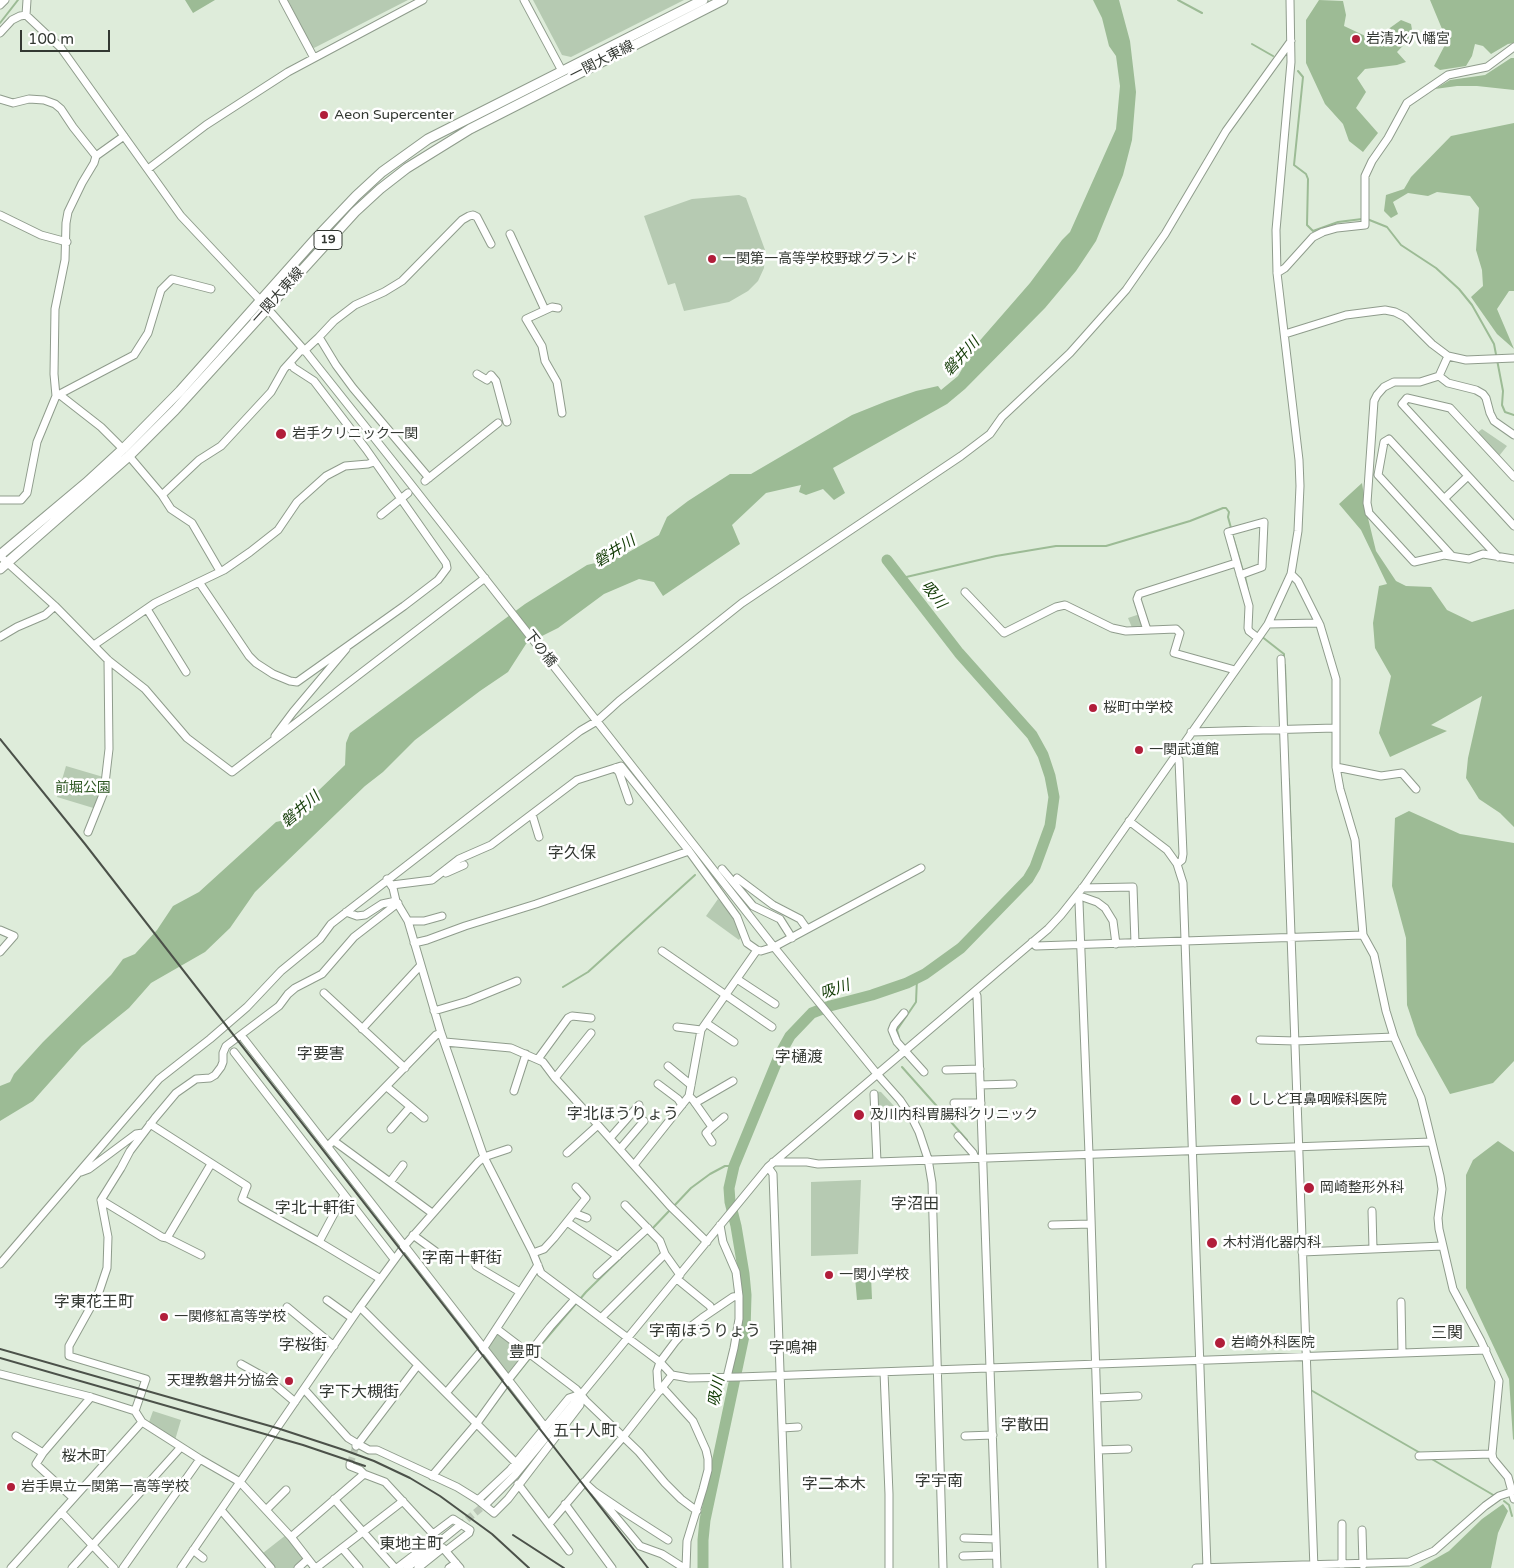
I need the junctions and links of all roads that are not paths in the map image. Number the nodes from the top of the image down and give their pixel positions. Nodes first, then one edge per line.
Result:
1 (4, 0) edge
2 (26, 0) edge
3 (283, 0) edge
4 (424, 0) edge
5 (524, 0) edge
6 (703, 0) edge
7 (723, 0) edge
8 (1290, 0) edge
9 (0, 5) edge
10 (26, 15) junction
11 (0, 32) edge
12 (1291, 40) junction
13 (1514, 47) edge
14 (314, 58) junction
15 (562, 71) junction
16 (0, 99) edge
17 (124, 136) junction
18 (96, 156) junction
19 (148, 169) junction
20 (0, 215) edge
21 (510, 234) dead end
22 (67, 242) junction
23 (492, 244) dead end
24 (1277, 273) junction
25 (211, 289) dead end
26 (260, 300) junction
27 (267, 308) junction
28 (558, 308) dead end
29 (545, 310) junction
30 (1285, 334) junction
31 (319, 337) junction
32 (303, 350) junction
33 (1448, 356) junction
34 (1514, 358) edge
35 (290, 363) junction
36 (477, 374) dead end
37 (1439, 376) junction
38 (58, 396) junction
39 (562, 413) dead end
40 (507, 422) dead end
41 (498, 423) dead end
42 (1514, 435) edge
43 (126, 453) junction
44 (374, 462) junction
45 (1468, 476) junction
46 (1514, 477) edge
47 (408, 493) dead end
48 (162, 495) junction
49 (1445, 498) junction
50 (400, 499) junction
51 (0, 500) edge
52 (382, 515) dead end
53 (1514, 526) edge
54 (1452, 556) junction
55 (1498, 557) junction
56 (1514, 559) edge
57 (2, 561) edge
58 (1236, 563) junction
59 (220, 571) junction
60 (1290, 574) junction
61 (1240, 575) junction
62 (487, 581) junction
63 (199, 582) junction
64 (965, 592) dead end
65 (55, 606) junction
66 (147, 609) junction
67 (1319, 623) junction
68 (1268, 624) junction
69 (1147, 630) junction
70 (0, 637) edge
71 (1258, 638) junction
72 (352, 641) junction
73 (94, 645) junction
74 (1281, 659) dead end
75 (108, 660) junction
76 (1235, 670) junction
77 (186, 672) dead end
78 (594, 718) junction
79 (1335, 728) junction
80 (1284, 729) junction
81 (1192, 732) junction
82 (271, 742) junction
83 (1175, 756) junction
84 (1336, 767) junction
85 (615, 768) junction
86 (1416, 788) dead end
87 (629, 801) dead end
88 (532, 814) junction
89 (1129, 821) junction
90 (88, 832) dead end
91 (539, 837) dead end
92 (689, 851) junction
93 (1178, 864) junction
94 (464, 865) dead end
95 (722, 868) dead end
96 (921, 868) dead end
97 (442, 872) junction
98 (737, 878) dead end
99 (390, 882) junction
100 (1082, 888) junction
101 (1077, 895) junction
102 (397, 902) junction
103 (346, 912) junction
104 (442, 916) dead end
105 (408, 921) junction
106 (0, 930) edge
107 (807, 930) junction
108 (1363, 935) junction
109 (1290, 937) junction
110 (792, 938) junction
111 (1032, 942) junction
112 (1186, 942) junction
113 (414, 943) junction
114 (1135, 943) junction
115 (1116, 944) junction
116 (1080, 945) junction
117 (774, 947) junction
118 (757, 950) junction
119 (662, 951) dead end
120 (0, 952) edge
121 (420, 966) junction
122 (737, 979) junction
123 (517, 981) dead end
124 (975, 991) junction
125 (324, 993) dead end
126 (725, 995) junction
127 (775, 1004) dead end
128 (434, 1011) junction
129 (904, 1013) dead end
130 (591, 1018) dead end
131 (706, 1023) junction
132 (677, 1027) dead end
133 (772, 1027) dead end
134 (362, 1029) junction
135 (700, 1030) junction
136 (441, 1033) junction
137 (591, 1033) dead end
138 (1394, 1037) junction
139 (244, 1039) dead end
140 (1260, 1040) dead end
141 (1294, 1040) junction
142 (445, 1042) junction
143 (734, 1042) dead end
144 (905, 1051) junction
145 (234, 1052) dead end
146 (526, 1054) junction
147 (538, 1059) junction
148 (668, 1066) dead end
149 (405, 1068) junction
150 (980, 1069) junction
151 (946, 1070) dead end
152 (924, 1072) dead end
153 (877, 1074) junction
154 (555, 1078) junction
155 (733, 1081) dead end
156 (658, 1084) dead end
157 (691, 1084) junction
158 (1013, 1084) dead end
159 (980, 1085) junction
160 (387, 1087) junction
161 (514, 1091) dead end
162 (874, 1094) dead end
163 (689, 1096) junction
164 (981, 1102) junction
165 (695, 1103) junction
166 (954, 1103) dead end
167 (682, 1105) junction
168 (638, 1106) dead end
169 (410, 1107) junction
170 (724, 1117) dead end
171 (424, 1118) dead end
172 (644, 1121) dead end
173 (150, 1124) junction
174 (598, 1125) junction
175 (712, 1127) junction
176 (391, 1128) dead end
177 (143, 1133) junction
178 (958, 1136) dead end
179 (610, 1138) junction
180 (334, 1141) junction
181 (712, 1142) dead end
182 (1431, 1142) junction
183 (328, 1146) junction
184 (1298, 1147) junction
185 (620, 1149) junction
186 (508, 1150) dead end
187 (1193, 1150) junction
188 (567, 1153) dead end
189 (1089, 1154) junction
190 (484, 1157) junction
191 (979, 1158) junction
192 (928, 1159) junction
193 (877, 1162) junction
194 (211, 1164) junction
195 (403, 1165) dead end
196 (634, 1165) junction
197 (771, 1165) junction
198 (79, 1173) junction
199 (390, 1182) junction
200 (576, 1187) dead end
201 (344, 1195) junction
202 (101, 1200) junction
203 (625, 1205) dead end
204 (1372, 1211) dead end
205 (432, 1213) junction
206 (574, 1213) junction
207 (587, 1218) dead end
208 (567, 1222) junction
209 (720, 1224) junction
210 (1091, 1224) junction
211 (1052, 1226) dead end
212 (648, 1228) junction
213 (412, 1235) junction
214 (167, 1238) junction
215 (319, 1242) junction
216 (707, 1242) junction
217 (404, 1246) junction
218 (1443, 1246) junction
219 (1373, 1249) junction
220 (1302, 1252) junction
221 (533, 1253) junction
222 (665, 1254) junction
223 (201, 1255) dead end
224 (618, 1256) junction
225 (394, 1258) junction
226 (450, 1262) dead end
227 (0, 1264) edge
228 (538, 1265) junction
229 (476, 1266) dead end
230 (597, 1275) dead end
231 (678, 1277) junction
232 (379, 1278) junction
233 (520, 1292) junction
234 (740, 1296) junction
235 (575, 1299) junction
236 (327, 1300) dead end
237 (1400, 1302) dead end
238 (287, 1307) dead end
239 (360, 1307) junction
240 (712, 1311) junction
241 (352, 1318) junction
242 (601, 1318) junction
243 (497, 1328) junction
244 (627, 1338) junction
245 (334, 1346) junction
246 (483, 1349) junction
247 (1486, 1350) junction
248 (529, 1352) junction
249 (1402, 1353) junction
250 (1305, 1356) junction
251 (1199, 1360) junction
252 (660, 1362) junction
253 (241, 1364) dead end
254 (1096, 1364) junction
255 (418, 1365) junction
256 (990, 1368) junction
257 (938, 1369) junction
258 (884, 1372) junction
259 (0, 1374) edge
260 (672, 1374) junction
261 (781, 1375) junction
262 (728, 1377) junction
263 (508, 1380) junction
264 (304, 1390) junction
265 (662, 1390) junction
266 (446, 1393) junction
267 (581, 1394) junction
268 (1138, 1396) dead end
269 (91, 1397) junction
270 (1097, 1398) junction
271 (296, 1402) junction
272 (135, 1410) junction
273 (142, 1422) junction
274 (477, 1424) junction
275 (545, 1428) junction
276 (782, 1428) junction
277 (798, 1428) dead end
278 (992, 1435) junction
279 (16, 1436) dead end
280 (623, 1436) junction
281 (965, 1436) dead end
282 (357, 1445) junction
283 (181, 1447) junction
284 (1128, 1449) dead end
285 (1099, 1450) junction
286 (42, 1453) junction
287 (1492, 1454) junction
288 (1418, 1456) dead end
289 (200, 1459) junction
290 (350, 1464) dead end
291 (516, 1464) junction
292 (364, 1474) junction
293 (432, 1476) junction
294 (240, 1482) junction
295 (584, 1482) junction
296 (518, 1484) junction
297 (286, 1490) dead end
298 (596, 1492) junction
299 (1513, 1494) edge
300 (73, 1498) junction
301 (334, 1499) junction
302 (478, 1500) junction
303 (403, 1501) junction
304 (486, 1504) tunnel mouth
305 (566, 1504) junction
306 (221, 1510) junction
307 (266, 1510) junction
308 (697, 1511) junction
309 (61, 1512) junction
310 (548, 1524) junction
311 (1342, 1524) dead end
312 (460, 1526) tunnel mouth
313 (1362, 1530) dead end
314 (363, 1532) junction
315 (433, 1534) junction
316 (291, 1538) junction
317 (964, 1538) dead end
318 (996, 1538) junction
319 (668, 1540) dead end
320 (92, 1545) junction
321 (342, 1548) junction
322 (194, 1550) junction
323 (447, 1550) junction
324 (569, 1551) dead end
325 (996, 1555) junction
326 (963, 1556) dead end
327 (203, 1558) dead end
328 (308, 1559) junction
329 (458, 1565) edge
330 (1342, 1565) junction
331 (1363, 1565) junction
332 (1409, 1565) edge
333 (1314, 1567) edge
334 (11, 1568) edge
335 (72, 1568) edge
336 (114, 1568) edge
337 (123, 1568) edge
338 (181, 1568) edge
339 (271, 1568) edge
340 (298, 1568) edge
341 (316, 1568) edge
342 (359, 1568) edge
343 (396, 1568) edge
344 (408, 1568) edge
345 (418, 1568) edge
346 (449, 1568) edge
347 (612, 1568) edge
348 (685, 1568) edge
349 (787, 1568) edge
350 (890, 1568) edge
351 (943, 1568) edge
352 (997, 1568) edge
353 (1102, 1568) edge
354 (1196, 1568) edge
355 (1207, 1568) edge

1 - 9 street
2 - 10 street
3 - 14 street
4 - 14 street
5 - 15 street
6 - 15 main road, 一関大東線 / 19
7 - 27 main road, 一関大東線 / 19
8 - 12 street
10 - 11 street
10 - 17 street, 下の橋
12 - 24 street
12 - 78 street
13 - 24 street
14 - 19 street
15 - 26 main road, 一関大東線 / 19
16 - 18 street
17 - 18 street
17 - 19 street, 下の橋
18 - 22 street
19 - 26 street, 下の橋
20 - 22 street
21 - 29 street
22 - 38 street
23 - 31 street
24 - 30 street
25 - 38 street
26 - 27 street, 下の橋
26 - 43 main road, 一関大東線 / 19
27 - 32 street, 下の橋
27 - 43 main road, 一関大東線 / 19
28 - 29 street
29 - 39 street
30 - 33 street
30 - 60 street
31 - 32 street
31 - 41 street
32 - 35 street
32 - 62 street, 下の橋
33 - 34 street
33 - 37 street
35 - 44 street
35 - 48 street
36 - 40 street
37 - 42 street
37 - 54 street
38 - 43 street
38 - 51 street
43 - 48 street
43 - 57 main road, 一関大東線 / 19
44 - 50 street
44 - 59 street
45 - 46 street
45 - 49 street
45 - 53 street
47 - 50 street
48 - 59 street
49 - 54 street
49 - 55 street
50 - 52 street
50 - 72 street
54 - 55 street
55 - 56 street
57 - 65 street
58 - 61 street
58 - 61 street
58 - 69 street
59 - 63 street
60 - 67 street
60 - 68 street
61 - 71 street
62 - 78 street, 下の橋
62 - 82 street
63 - 66 street
63 - 72 street
64 - 69 street
65 - 70 street
65 - 73 street
66 - 73 street
66 - 77 street
67 - 68 street
67 - 79 street
68 - 71 street
69 - 76 street
71 - 76 street
72 - 82 street
73 - 75 street
74 - 80 street
75 - 82 street
75 - 90 street
76 - 81 street
78 - 99 street
78 - 117 street, 下の橋
79 - 80 street
79 - 84 street
80 - 81 street
80 - 109 street
81 - 83 street
83 - 89 street
83 - 93 street
84 - 86 street
84 - 108 street
85 - 87 street
85 - 88 street
85 - 92 street
88 - 91 street
88 - 97 street
89 - 93 street
89 - 100 street
92 - 113 street
92 - 118 street
93 - 112 street
94 - 97 street
95 - 110 street
96 - 107 street
97 - 99 street
98 - 107 street
99 - 102 street
99 - 103 street
100 - 101 street
100 - 114 street
101 - 111 street
101 - 115 street
101 - 116 street
102 - 103 street
102 - 105 street
102 - 173 street
103 - 198 street
104 - 105 street
105 - 113 street
106 - 120 street
107 - 110 street
108 - 109 street
108 - 138 street
109 - 112 street
109 - 141 street
110 - 117 street
111 - 116 street
111 - 124 street
112 - 114 street
112 - 187 street
113 - 121 street
114 - 115 street
115 - 116 street
116 - 189 street
117 - 118 street
117 - 153 street, 下の橋
118 - 122 street
119 - 126 street
121 - 128 street
121 - 134 street
122 - 126 street
122 - 127 street
123 - 128 street
124 - 144 street
124 - 150 street
125 - 134 street
126 - 131 street
126 - 133 street
128 - 136 street
129 - 144 street
130 - 147 street
131 - 135 street
131 - 143 street
132 - 135 street
134 - 149 street
135 - 157 street
136 - 142 street
136 - 149 street
137 - 154 street
138 - 141 street
138 - 182 street
139 - 183 street
140 - 141 street
141 - 184 street
142 - 146 street
142 - 190 street
144 - 152 street
144 - 153 street
145 - 201 street
146 - 147 street
146 - 161 street
147 - 154 street
148 - 157 street
149 - 160 street
150 - 151 street
150 - 159 street
153 - 192 street, 下の橋
153 - 197 street
154 - 174 street
155 - 165 street
156 - 167 street
157 - 163 street
158 - 159 street
159 - 164 street
160 - 169 street
160 - 180 street
162 - 193 street
163 - 165 street
163 - 167 street
164 - 166 street
164 - 191 street
165 - 175 street
167 - 196 street
168 - 179 street
169 - 171 street
169 - 176 street
170 - 175 street
172 - 185 street
173 - 177 street
173 - 194 street
174 - 179 street
174 - 188 street
175 - 181 street
177 - 198 street
177 - 202 street
178 - 191 street
179 - 185 street
180 - 183 street
180 - 199 street
182 - 184 street
182 - 218 street
183 - 217 street
184 - 187 street
184 - 220 street
185 - 196 street
186 - 190 street
187 - 189 street
187 - 251 street
189 - 191 street
189 - 210 street
190 - 205 street
190 - 221 street
191 - 192 street
191 - 256 street
192 - 193 street
192 - 257 street, 下の橋
193 - 197 street
194 - 214 street
194 - 215 street
195 - 199 street
196 - 216 street
197 - 209 street
197 - 261 street
198 - 227 street
199 - 205 street
200 - 206 street
201 - 215 street
201 - 225 street
202 - 214 street
202 - 272 street
203 - 212 street
204 - 219 street
205 - 213 street
206 - 207 street
206 - 208 street
208 - 221 street
208 - 224 street
209 - 216 street
209 - 234 street
210 - 211 street
210 - 254 street
212 - 222 street
212 - 224 street
213 - 217 street
213 - 226 street
214 - 223 street
215 - 232 street
216 - 231 street
217 - 225 street
217 - 246 street
218 - 219 street
218 - 247 street
219 - 220 street
220 - 250 street
221 - 228 street
222 - 231 street
222 - 242 street
224 - 230 street
225 - 232 street
228 - 233 street
228 - 235 street
229 - 233 street
231 - 240 street
231 - 244 street
232 - 239 street
233 - 243 street
234 - 240 street
234 - 262 street
235 - 242 street
235 - 248 street
236 - 241 street
237 - 249 street
238 - 245 street
239 - 241 street
239 - 255 street
240 - 252 street
241 - 245 street
242 - 244 street
243 - 246 street
243 - 248 street
244 - 252 street
244 - 267 street
245 - 264 street
246 - 263 street
246 - 266 street
247 - 249 street
247 - 287 street
248 - 263 street
248 - 267 street
249 - 250 street
250 - 251 street
250 - 333 street
251 - 254 street
251 - 355 street
252 - 260 street
252 - 265 street
253 - 271 street
254 - 256 street
254 - 270 street
255 - 266 street
255 - 282 street
256 - 257 street
256 - 278 street
257 - 258 street
257 - 351 street, 下の橋
258 - 261 street
258 - 350 street
259 - 269 street
260 - 262 street
260 - 265 street
261 - 262 street
261 - 276 street
263 - 274 street
263 - 275 street
264 - 271 street
264 - 282 street
265 - 280 street
265 - 308 street
266 - 274 street
267 - 275 street
267 - 280 street
267 - 296 street
267 - 304 street
268 - 270 street
269 - 272 street
269 - 286 street
270 - 285 street
271 - 294 street
272 - 273 street
273 - 283 street
273 - 300 street
274 - 291 street
274 - 293 street
275 - 291 street
276 - 277 street
276 - 349 street
278 - 281 street
278 - 318 street
279 - 286 street
280 - 295 street
280 - 308 street
282 - 293 street
283 - 289 street
283 - 320 street
284 - 285 street
285 - 353 street
286 - 300 street
287 - 288 street
287 - 299 street
289 - 294 street
289 - 337 street
290 - 292 street
291 - 302 street
292 - 301 street
292 - 303 street
293 - 302 street
294 - 306 street
294 - 307 street
295 - 298 street
295 - 305 street
296 - 302 street
296 - 310 street
297 - 307 street
298 - 319 street
298 - 348 street
299 - 332 street
300 - 309 street
301 - 314 street
301 - 316 street
303 - 314 street
303 - 315 street
305 - 310 street
305 - 347 street
306 - 322 street
306 - 339 street
307 - 316 street
308 - 348 street
309 - 320 street
309 - 334 street
310 - 324 street
311 - 330 street
312 - 344 street
313 - 331 street
314 - 321 street
314 - 343 street
315 - 323 street
315 - 343 street
316 - 328 street
317 - 318 street
318 - 325 street
320 - 335 street
320 - 336 street
321 - 341 street
321 - 342 street
322 - 327 street
322 - 338 street
323 - 329 street
323 - 345 street
325 - 326 street
325 - 352 street
328 - 340 street
328 - 341 street
329 - 346 street
330 - 331 street
330 - 333 street
331 - 332 street
333 - 355 street
354 - 355 street

